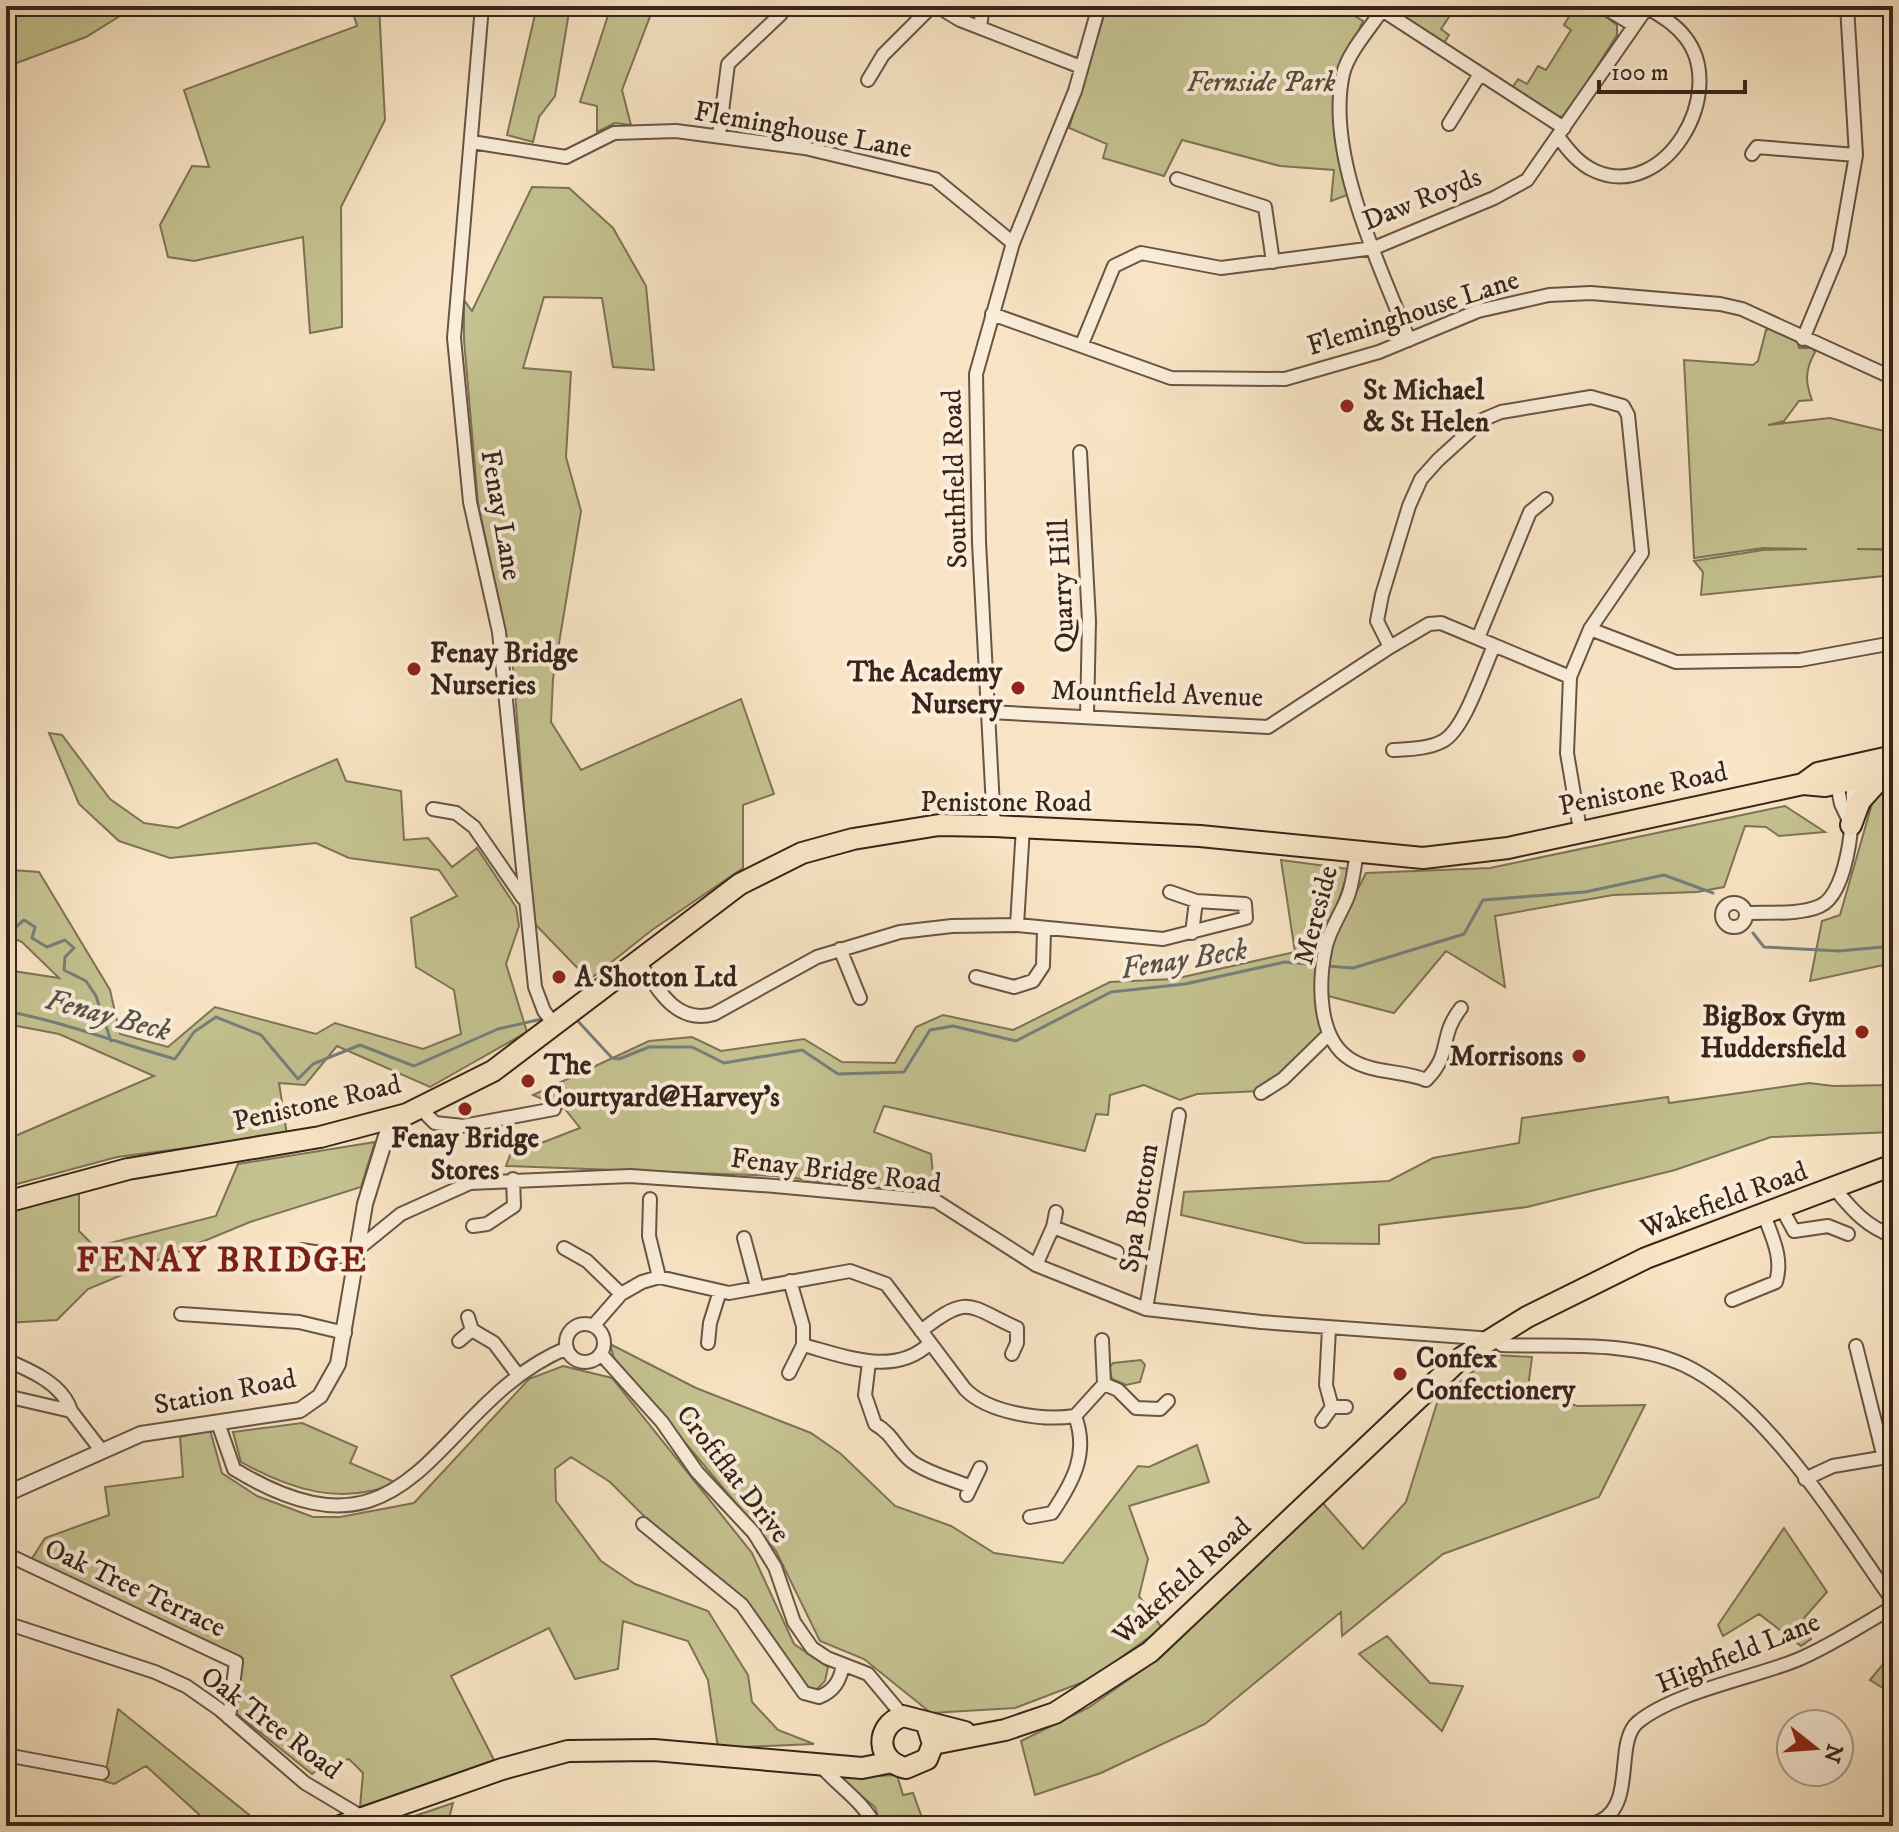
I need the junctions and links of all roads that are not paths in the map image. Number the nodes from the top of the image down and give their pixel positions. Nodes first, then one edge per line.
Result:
1 (482, 6) edge
2 (781, 6) edge
3 (934, 6) edge
4 (983, 6) edge
5 (1099, 6) edge
6 (1602, 6) edge
7 (1847, 6) edge
8 (1647, 7) edge
9 (1383, 8) edge
10 (1632, 24) junction
11 (980, 27) junction
12 (1081, 67) junction
13 (1480, 74) junction
14 (868, 80) dead end
15 (1449, 124) dead end
16 (1561, 133) junction
17 (719, 135) junction
18 (472, 142) junction
19 (1752, 154) dead end
20 (1856, 155) junction
21 (1177, 179) dead end
22 (1013, 243) junction
23 (1374, 248) junction
24 (1273, 262) junction
25 (992, 314) junction
26 (1803, 339) junction
27 (1409, 340) junction
28 (1082, 344) junction
29 (1893, 378) edge
30 (1080, 452) dead end
31 (1546, 499) dead end
32 (1590, 629) junction
33 (1478, 638) junction
34 (1893, 643) edge
35 (1494, 646) junction
36 (1390, 647) junction
37 (1570, 677) junction
38 (990, 712) junction
39 (1087, 716) junction
40 (1393, 750) dead end
41 (1891, 766) edge
42 (1843, 775) junction
43 (433, 809) dead end
44 (1851, 825) junction
45 (994, 826) junction
46 (1023, 827) junction
47 (1580, 830) junction
48 (1357, 854) junction
49 (1170, 892) dead end
50 (1196, 901) junction
51 (525, 902) junction
52 (1746, 913) dead end
53 (1017, 925) junction
54 (1044, 930) junction
55 (1192, 933) junction
56 (840, 949) junction
57 (638, 961) junction
58 (976, 977) dead end
59 (860, 998) dead end
60 (1461, 1008) dead end
61 (550, 1018) junction
62 (1327, 1036) junction
63 (1261, 1093) dead end
64 (420, 1108) junction
65 (554, 1109) dead end
66 (1179, 1115) dead end
67 (391, 1120) junction
68 (1893, 1165) edge
69 (513, 1179) junction
70 (1835, 1189) junction
71 (650, 1199) dead end
72 (6, 1202) edge
73 (1056, 1212) dead end
74 (1773, 1212) junction
75 (473, 1226) dead end
76 (1053, 1227) junction
77 (1848, 1234) dead end
78 (1893, 1236) edge
79 (744, 1238) dead end
80 (564, 1248) dead end
81 (301, 1250) dead end
82 (357, 1253) junction
83 (1100, 1260) dead end
84 (1036, 1265) junction
85 (659, 1277) junction
86 (790, 1281) junction
87 (757, 1287) junction
88 (720, 1291) junction
89 (621, 1294) junction
90 (1732, 1300) dead end
91 (1146, 1309) junction
92 (181, 1314) dead end
93 (594, 1325) junction
94 (1329, 1328) junction
95 (921, 1331) junction
96 (345, 1333) junction
97 (1493, 1339) junction
98 (1102, 1340) dead end
99 (459, 1341) dead end
100 (708, 1343) dead end
101 (929, 1344) junction
102 (803, 1345) junction
103 (1856, 1346) dead end
104 (567, 1348) junction
105 (601, 1354) junction
106 (1012, 1354) dead end
107 (6, 1360) edge
108 (869, 1362) junction
109 (518, 1375) junction
110 (787, 1375) dead end
111 (1104, 1384) junction
112 (6, 1396) edge
113 (1168, 1401) dead end
114 (1332, 1407) junction
115 (1346, 1407) dead end
116 (71, 1411) junction
117 (1075, 1416) junction
118 (1322, 1421) dead end
119 (218, 1423) junction
120 (101, 1450) junction
121 (1888, 1457) edge
122 (980, 1468) dead end
123 (1805, 1479) junction
124 (6, 1494) edge
125 (1030, 1517) dead end
126 (646, 1534) dead end
127 (6, 1554) edge
128 (1893, 1604) edge
129 (6, 1623) edge
130 (843, 1665) junction
131 (229, 1718) junction
132 (896, 1720) junction
133 (930, 1734) junction
134 (6, 1755) edge
135 (887, 1755) junction
136 (830, 1766) junction
137 (102, 1773) dead end
138 (364, 1822) edge
139 (340, 1826) edge
140 (875, 1826) edge
141 (1570, 1826) edge

1 - 18 street, Fenay Lane
2 - 17 street
3 - 11 street
3 - 14 street
4 - 11 street
5 - 12 street, Southfield Road
6 - 10 street
7 - 20 street
8 - 10 street, Daw Royds
8 - 16 street
9 - 13 street
9 - 23 street
10 - 16 street, Daw Royds
11 - 12 street
12 - 22 street, Southfield Road
13 - 15 street
13 - 16 street
16 - 23 street, Daw Royds
17 - 18 street, Fleminghouse Lane
17 - 22 street, Fleminghouse Lane
18 - 51 street, Fenay Lane
19 - 20 street
20 - 26 street
21 - 24 street
22 - 25 street, Southfield Road
23 - 24 street, Daw Royds
23 - 27 street
24 - 28 street, Daw Royds
25 - 28 street, Fleminghouse Lane
25 - 38 street, Southfield Road
26 - 27 street, Fleminghouse Lane
26 - 29 street, Fleminghouse Lane
27 - 28 street, Fleminghouse Lane
30 - 39 street, Quarry Hill
31 - 33 street
32 - 34 street
32 - 36 street
32 - 37 street
33 - 35 street, Mountfield Avenue
33 - 36 street, Mountfield Avenue
35 - 37 street, Mountfield Avenue
35 - 40 street
36 - 39 street, Mountfield Avenue
37 - 47 street
38 - 39 street, Mountfield Avenue
38 - 45 street, Southfield Road
41 - 42 highway, Penistone Road
41 - 44 highway
42 - 44 street
42 - 47 highway, Penistone Road
43 - 51 street
44 - 52 street
45 - 46 highway, Penistone Road
45 - 57 highway, Penistone Road
46 - 48 highway, Penistone Road
46 - 53 street
47 - 48 highway, Penistone Road
48 - 62 street, Mereside
49 - 50 street
50 - 55 street
50 - 55 street
51 - 61 street, Fenay Lane
53 - 54 street
53 - 56 street
54 - 55 street
54 - 58 street
56 - 57 street
56 - 59 street
57 - 61 highway, Penistone Road
60 - 62 street
61 - 64 highway, Penistone Road
62 - 63 street
64 - 65 street
64 - 67 highway, Penistone Road
66 - 91 street, Spa Bottom
67 - 72 highway, Penistone Road
67 - 82 street, Station Road
68 - 70 highway, Wakefield Road
69 - 75 street
69 - 82 street, Fenay Bridge Road
69 - 84 street, Fenay Bridge Road
70 - 74 highway, Wakefield Road
70 - 78 street
71 - 85 street
73 - 76 street
74 - 77 street
74 - 90 street
74 - 97 highway, Wakefield Road
76 - 83 street
76 - 84 street
79 - 87 street
80 - 89 street
81 - 82 street
82 - 96 street, Station Road
84 - 91 street, Fenay Bridge Road
85 - 88 street
85 - 89 street
86 - 87 street
86 - 95 street
86 - 102 street
87 - 88 street
88 - 100 street
89 - 93 street
91 - 94 street, Fenay Bridge Road
92 - 96 street
93 - 104 street
93 - 105 street, Croftflat Drive
94 - 97 street, Fenay Bridge Road
94 - 114 street
95 - 101 street
95 - 106 street
96 - 119 street, Station Road
97 - 123 street, Fenay Bridge Road
97 - 133 highway, Wakefield Road
98 - 111 street
99 - 109 street
101 - 108 street
101 - 117 street
102 - 108 street
102 - 110 street
103 - 121 street
104 - 105 street
104 - 109 street
105 - 130 street, Croftflat Drive
107 - 116 street
108 - 122 street
109 - 119 street
111 - 113 street
111 - 117 street
112 - 116 street
114 - 115 street
114 - 118 street
116 - 120 street
117 - 125 street
119 - 120 street, Station Road
120 - 124 street, Station Road
121 - 123 street
123 - 128 street, Fenay Bridge Road
126 - 130 street
127 - 131 street, Oak Tree Terrace
128 - 141 street, Highfield Lane
129 - 131 street, Oak Tree Road
130 - 132 street, Croftflat Drive
131 - 138 street, Oak Tree Road
132 - 133 highway
132 - 135 highway
133 - 135 highway, Wakefield Road
134 - 137 street
135 - 136 highway, Wakefield Road
136 - 138 highway, Wakefield Road
136 - 140 street
138 - 139 highway, Wakefield Road

